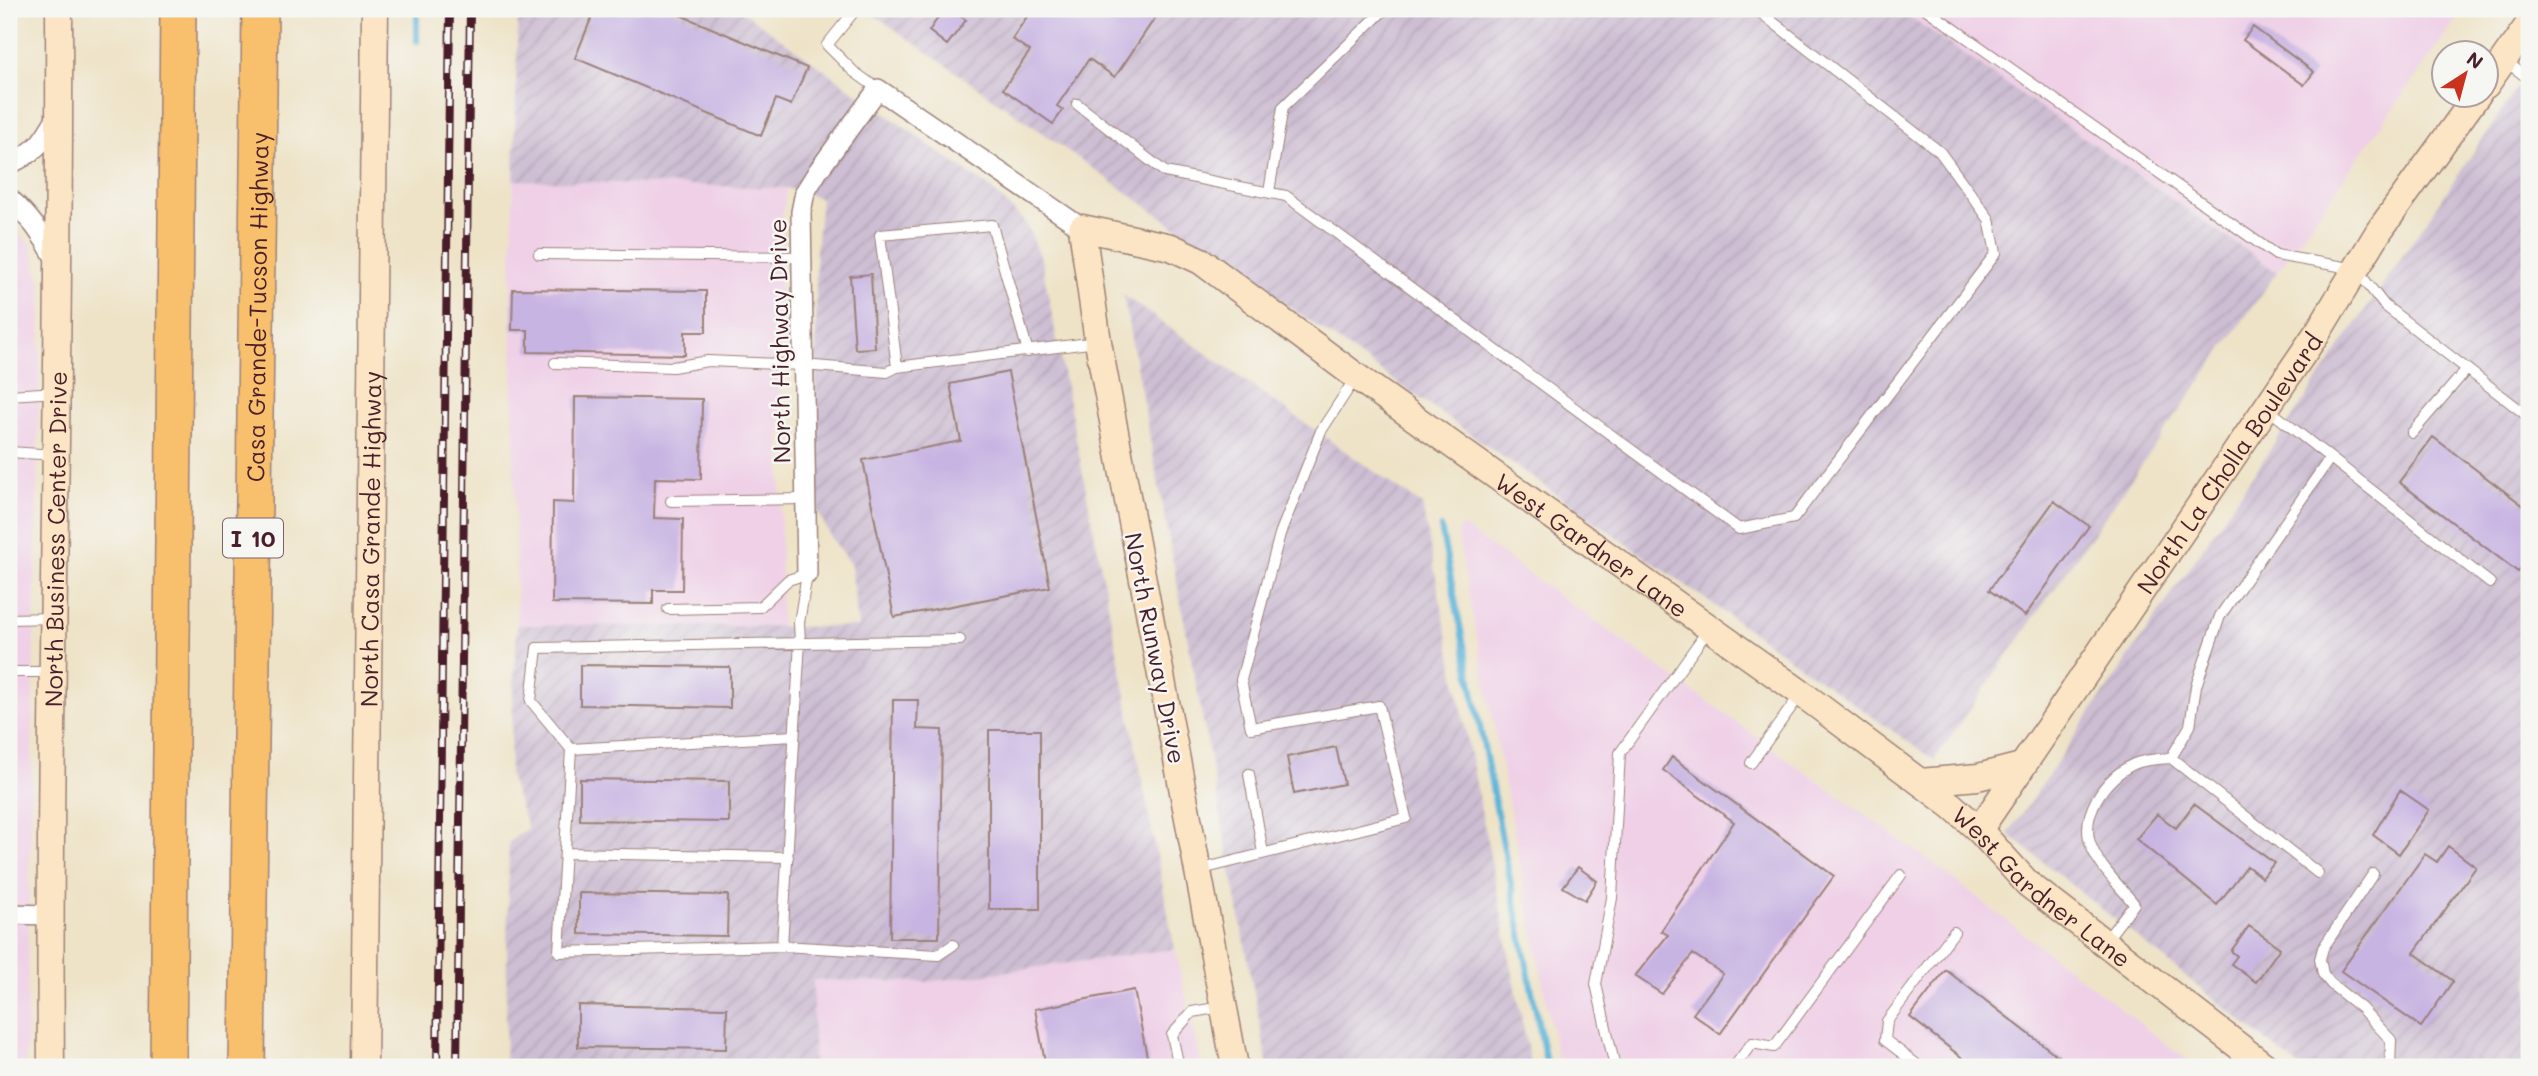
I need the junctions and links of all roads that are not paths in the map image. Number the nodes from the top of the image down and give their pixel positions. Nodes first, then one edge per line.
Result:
1 (59, 9) edge
2 (178, 9) edge
3 (260, 9) edge
4 (375, 9) edge
5 (856, 9) edge
6 (1385, 9) edge
7 (1756, 9) edge
8 (1926, 9) edge
9 (2529, 25) edge
10 (2503, 60) junction
11 (2500, 64) edge
12 (2529, 79) edge
13 (878, 89) junction
14 (1077, 104) dead end
15 (2468, 108) edge
16 (60, 112) junction
17 (9, 164) edge
18 (1269, 192) junction
19 (9, 198) edge
20 (1082, 228) junction
21 (539, 254) dead end
22 (801, 257) junction
23 (59, 266) junction
24 (2356, 269) junction
25 (1098, 342) junction
26 (1028, 352) junction
27 (555, 363) dead end
28 (803, 365) junction
29 (897, 367) junction
30 (2466, 370) junction
31 (1357, 377) junction
32 (57, 392) junction
33 (9, 394) edge
34 (2265, 406) junction
35 (2529, 418) edge
36 (2412, 433) dead end
37 (9, 452) edge
38 (57, 455) junction
39 (2330, 457) junction
40 (806, 499) junction
41 (671, 501) dead end
42 (807, 574) junction
43 (2490, 583) dead end
44 (668, 609) dead end
45 (54, 618) junction
46 (9, 619) edge
47 (1709, 629) junction
48 (960, 640) dead end
49 (800, 641) junction
50 (9, 673) edge
51 (53, 673) junction
52 (1801, 693) junction
53 (794, 736) junction
54 (570, 749) junction
55 (2171, 758) junction
56 (1751, 763) dead end
57 (2021, 766) junction
58 (1249, 775) dead end
59 (1920, 782) junction
60 (1979, 830) junction
61 (565, 853) junction
62 (1263, 853) junction
63 (788, 857) junction
64 (1198, 870) junction
65 (2318, 873) dead end
66 (2373, 874) dead end
67 (1901, 875) dead end
68 (9, 914) edge
69 (50, 915) junction
70 (1954, 932) dead end
71 (2103, 944) junction
72 (953, 945) dead end
73 (782, 946) junction
74 (1223, 1006) junction
75 (51, 1067) edge
76 (168, 1067) edge
77 (247, 1067) edge
78 (364, 1067) edge
79 (1179, 1067) edge
80 (1235, 1067) edge
81 (1615, 1067) edge
82 (1734, 1067) edge
83 (1920, 1067) edge
84 (2266, 1067) edge
85 (2390, 1067) edge

1 - 16 street, North Business Center Drive
2 - 76 highway
3 - 77 highway, Casa Grande-Tucson Highway / I 10
4 - 78 street, North Casa Grande Highway
5 - 13 lane
6 - 18 lane
7 - 18 lane
8 - 24 lane
9 - 10 street
10 - 11 street
10 - 12 lane
13 - 20 street, West Gardner Lane
13 - 22 street, North Highway Drive
14 - 18 lane
15 - 24 street, North La Cholla Boulevard
16 - 17 street
16 - 23 street, North Business Center Drive
19 - 23 street
20 - 25 street, North Runway Drive
20 - 31 street, West Gardner Lane
21 - 22 lane
22 - 28 street, North Highway Drive
23 - 32 street, North Business Center Drive
24 - 30 lane
24 - 34 street, North La Cholla Boulevard
25 - 26 lane
25 - 64 street, North Runway Drive
26 - 29 lane
26 - 29 lane
27 - 28 lane
28 - 29 lane
28 - 40 street, North Highway Drive
30 - 35 lane
30 - 36 lane
31 - 47 street, West Gardner Lane
31 - 62 lane
32 - 33 lane
32 - 38 street, North Business Center Drive
34 - 39 lane
34 - 57 street, North La Cholla Boulevard
37 - 38 lane
38 - 45 street, North Business Center Drive
39 - 43 lane
39 - 55 lane
40 - 41 lane
40 - 42 street, North Highway Drive
42 - 44 lane
42 - 49 lane
45 - 46 lane
45 - 51 street, North Business Center Drive
47 - 52 street, West Gardner Lane
47 - 81 lane
48 - 49 lane
49 - 53 lane
49 - 54 lane
50 - 51 lane
51 - 69 street, North Business Center Drive
52 - 56 lane
52 - 59 street, West Gardner Lane
53 - 54 lane
53 - 63 lane
54 - 61 lane
55 - 65 lane
55 - 71 lane
57 - 59 street
57 - 60 street, North La Cholla Boulevard
58 - 62 lane
59 - 60 street, West Gardner Lane
60 - 71 street, West Gardner Lane
61 - 63 lane
61 - 73 lane
62 - 64 lane
63 - 73 lane
64 - 74 street, North Runway Drive
66 - 85 lane
67 - 82 lane
68 - 69 street
69 - 75 street, North Business Center Drive
70 - 83 lane
71 - 84 street, West Gardner Lane
72 - 73 lane
74 - 79 lane
74 - 80 street, North Runway Drive

